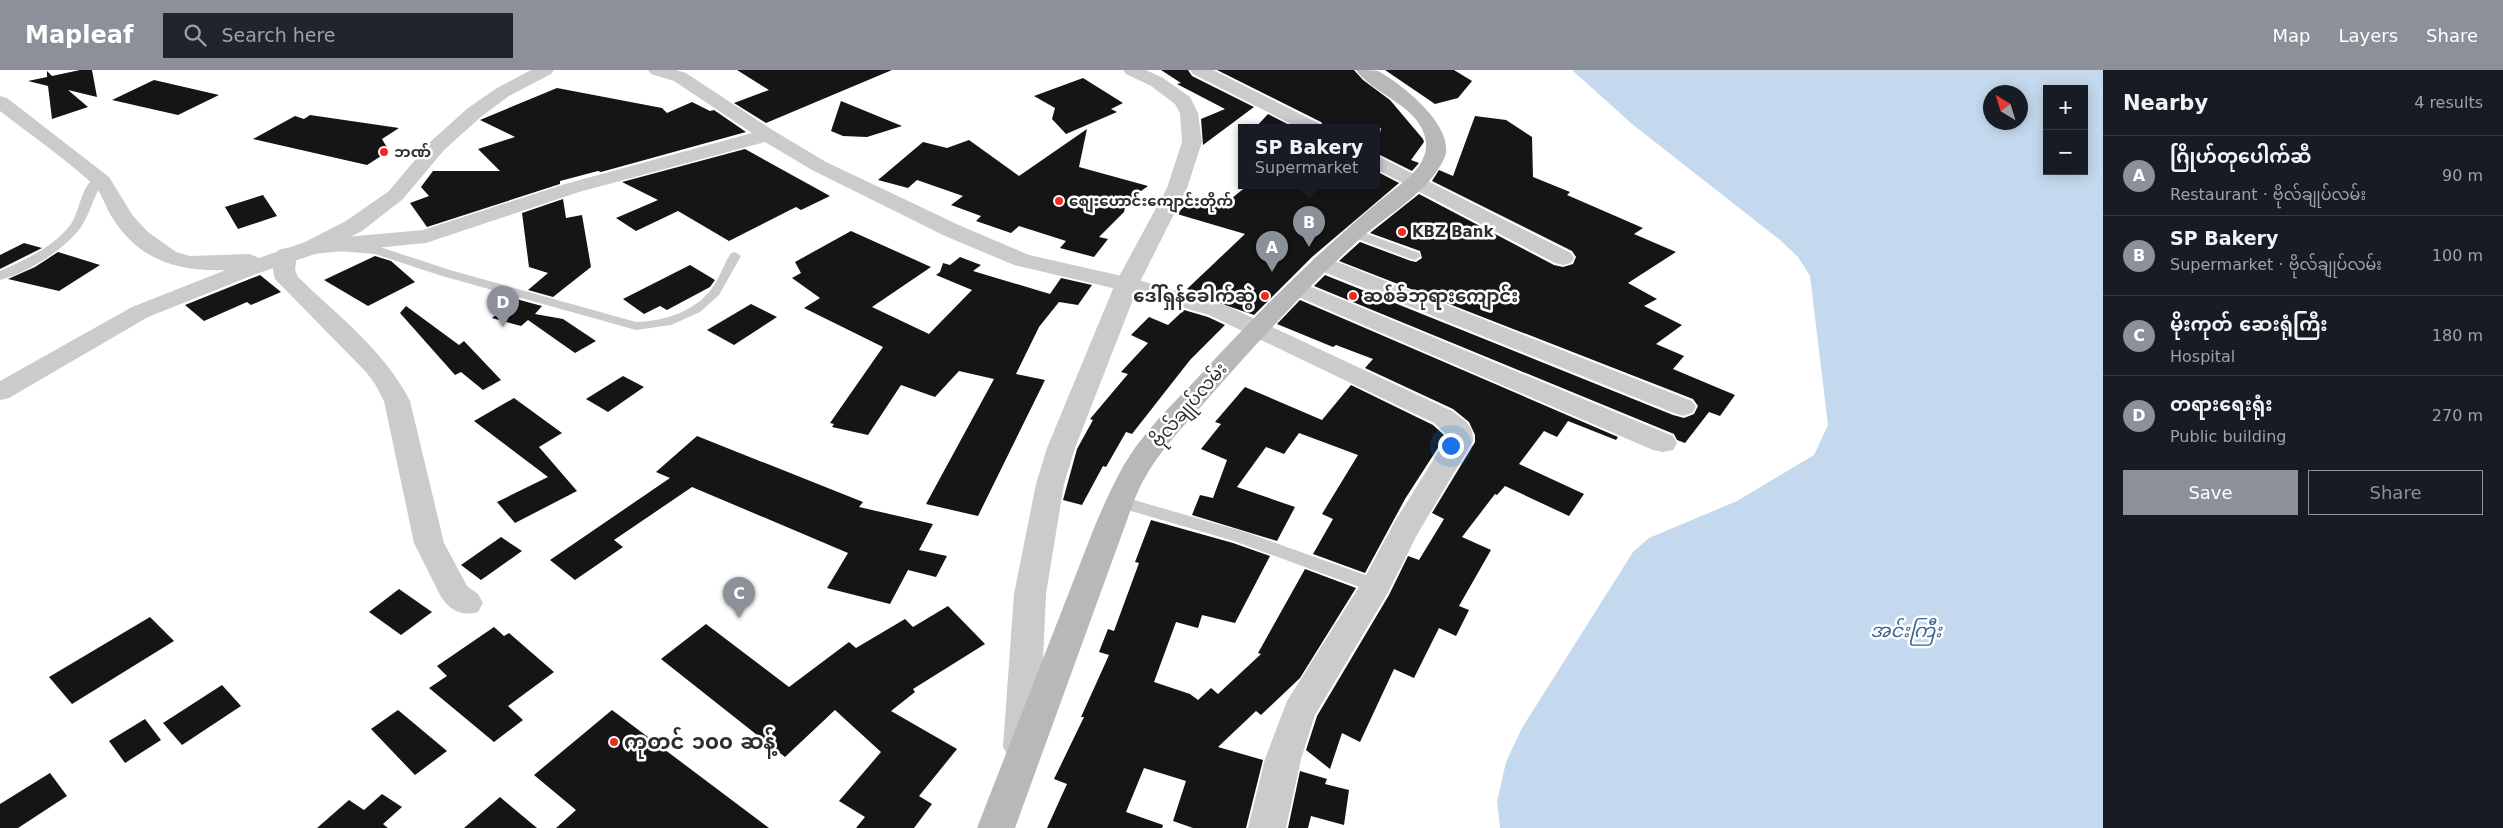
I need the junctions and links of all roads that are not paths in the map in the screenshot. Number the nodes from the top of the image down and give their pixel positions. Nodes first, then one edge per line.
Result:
1 (545, 70) edge
2 (657, 70) edge
3 (1132, 70) edge
4 (1366, 70) edge
5 (1212, 72) edge
6 (685, 73) edge
7 (0, 102) edge
8 (1306, 124) edge
9 (767, 135) junction
10 (1380, 162) edge
11 (100, 179) junction
12 (1417, 181) junction
13 (1354, 233) junction
14 (313, 247) junction
15 (286, 255) junction
16 (735, 256) dead end
17 (1415, 256) dead end
18 (1563, 258) dead end
19 (173, 259) junction
20 (1322, 262) junction
21 (0, 276) edge
22 (1126, 284) junction
23 (1297, 288) junction
24 (140, 312) junction
25 (1257, 328) junction
26 (0, 392) edge
27 (1683, 407) dead end
28 (1663, 443) dead end
29 (1120, 502) junction
30 (1376, 586) junction
31 (467, 603) dead end
32 (1020, 761) junction
33 (996, 828) edge
34 (1267, 828) edge

1 - 14 street
2 - 6 street
3 - 22 street
4 - 12 main road, ဗိုလ်‌ချုပ်‌လမ်း
5 - 8 street
6 - 9 street
7 - 11 street
9 - 14 street
9 - 22 street
10 - 12 street
11 - 19 street
11 - 21 lane
12 - 13 main road, ဗိုလ်‌ချုပ်‌လမ်း
12 - 18 street
13 - 17 lane
13 - 20 main road, ဗိုလ်‌ချုပ်‌လမ်း
14 - 15 street
14 - 16 lane
15 - 19 street
15 - 24 street
15 - 31 street
19 - 24 street
20 - 23 main road, ဗိုလ်‌ချုပ်‌လမ်း
20 - 27 street
22 - 25 street
22 - 32 street
23 - 25 main road, ဗိုလ်‌ချုပ်‌လမ်း
23 - 28 street
24 - 26 street
25 - 29 main road, ဗိုလ်‌ချုပ်‌လမ်း
25 - 30 street
29 - 30 lane
29 - 32 main road, ဗိုလ်‌ချုပ်‌လမ်း
30 - 34 street
32 - 33 main road, ဗိုလ်‌ချုပ်‌လမ်း

